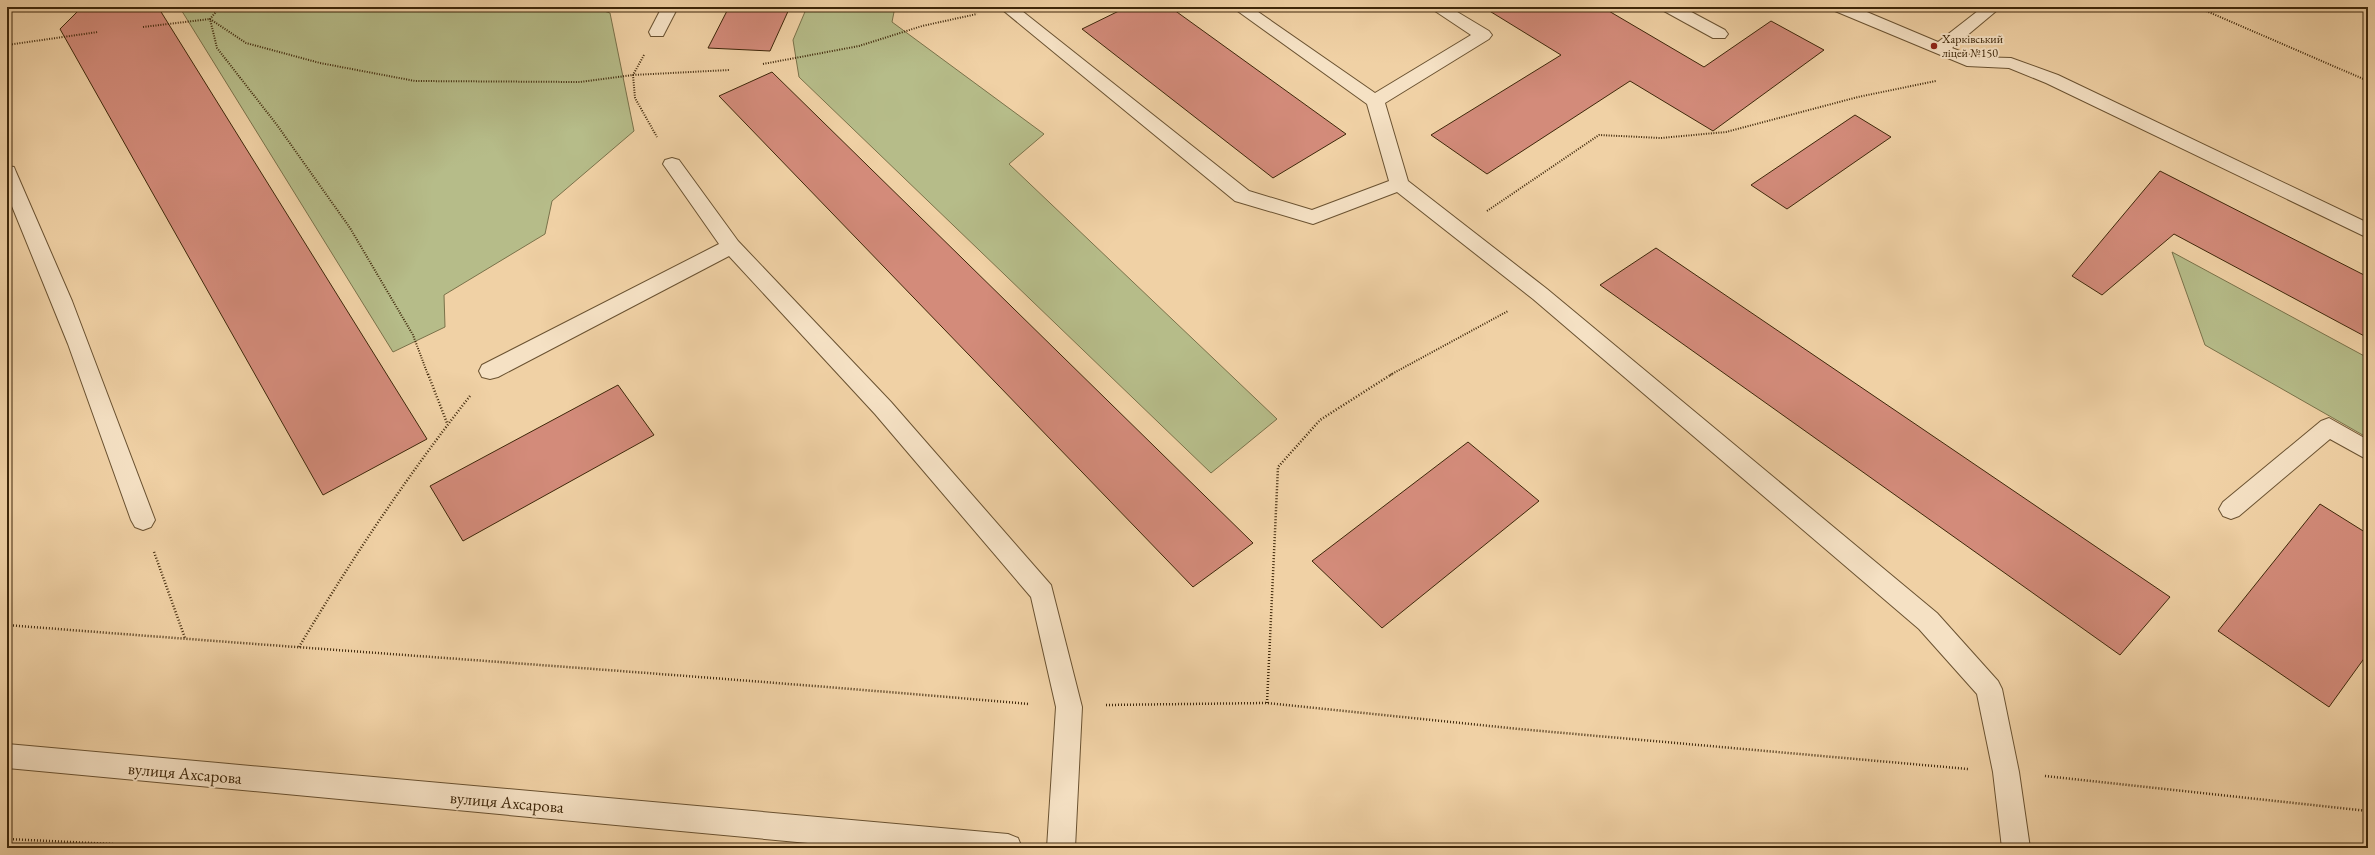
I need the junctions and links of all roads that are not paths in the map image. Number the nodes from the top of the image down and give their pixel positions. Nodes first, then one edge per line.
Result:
1 (670, 7) edge
2 (1007, 7) edge
3 (1240, 7) edge
4 (1437, 7) edge
5 (1670, 7) edge
6 (1841, 7) edge
7 (1993, 7) edge
8 (657, 32) road end
9 (1719, 34) dead end
10 (1940, 49) junction
11 (1375, 101) junction
12 (672, 164) road end
13 (7, 172) edge
14 (1399, 184) junction
15 (2368, 231) edge
16 (731, 246) junction
17 (490, 371) road end
18 (2368, 450) edge
19 (2231, 509) dead end
20 (143, 520) road end
21 (7, 756) edge
22 (1008, 848) edge
23 (1061, 848) edge
24 (2016, 848) edge

1 - 8 street
2 - 14 street
3 - 11 street
4 - 11 street
5 - 9 street
6 - 10 street
7 - 10 street
10 - 15 street
11 - 14 street
12 - 16 street
13 - 20 street
14 - 24 street
16 - 17 street
16 - 23 street
18 - 19 street
21 - 22 street, вулиця Ахсарова

